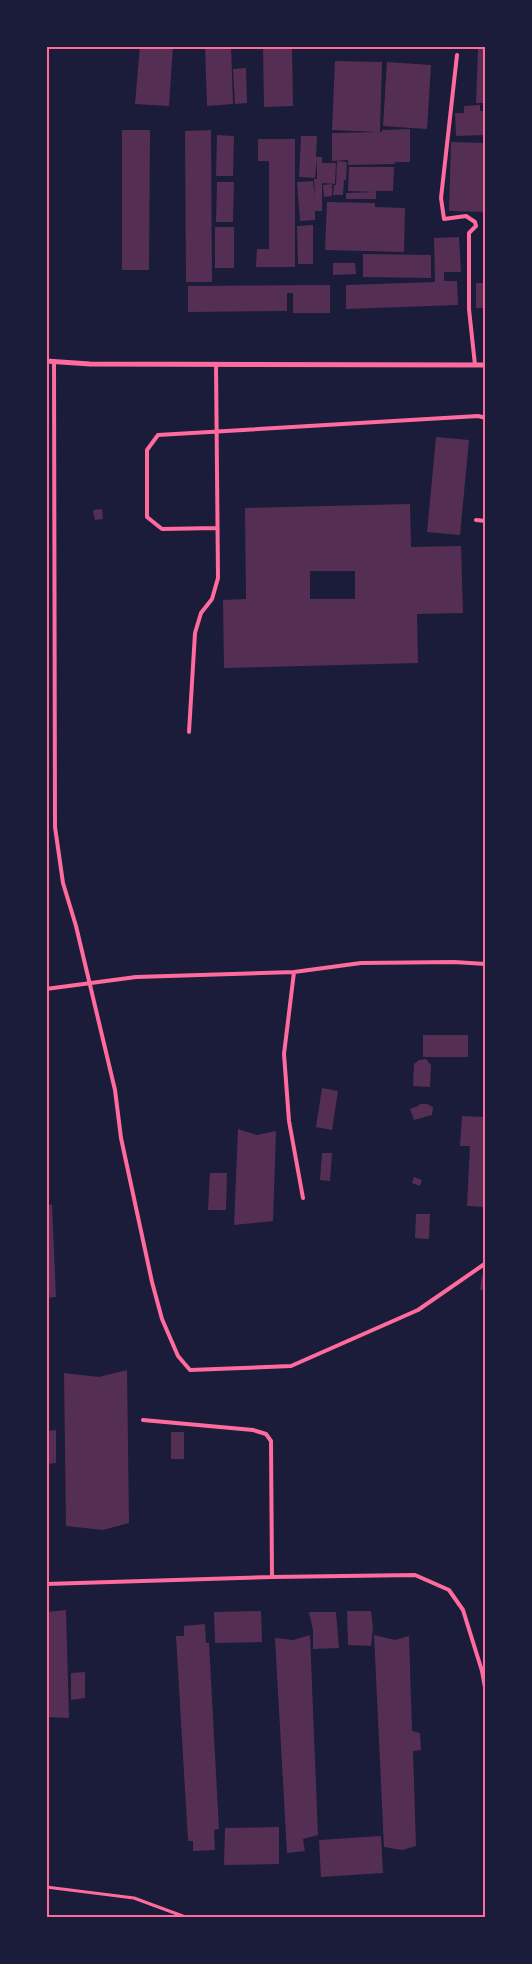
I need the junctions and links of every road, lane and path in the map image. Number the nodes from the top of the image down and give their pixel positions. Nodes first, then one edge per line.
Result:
1 (457, 55) dead end
2 (46, 361) edge
3 (54, 361) junction
4 (216, 364) junction
5 (475, 365) junction
6 (486, 365) edge
7 (486, 418) edge
8 (216, 433) junction
9 (476, 520) dead end
10 (486, 521) edge
11 (217, 528) junction
12 (189, 732) dead end
13 (486, 964) edge
14 (294, 972) junction
15 (90, 983) junction
16 (46, 989) edge
17 (303, 1198) dead end
18 (486, 1264) edge
19 (142, 1420) dead end
20 (272, 1577) junction
21 (46, 1584) edge
22 (486, 1694) edge
23 (46, 1887) edge
24 (188, 1918) edge

1 - 5 lane
2 - 3 street
3 - 4 street
3 - 15 lane
4 - 5 street
4 - 8 lane
5 - 6 street
7 - 8 lane
8 - 11 lane
8 - 11 lane
9 - 10 lane
11 - 12 lane
13 - 14 lane
14 - 15 lane
14 - 17 lane
15 - 16 lane
15 - 18 lane
19 - 20 lane
20 - 21 lane
20 - 22 lane
23 - 24 path

